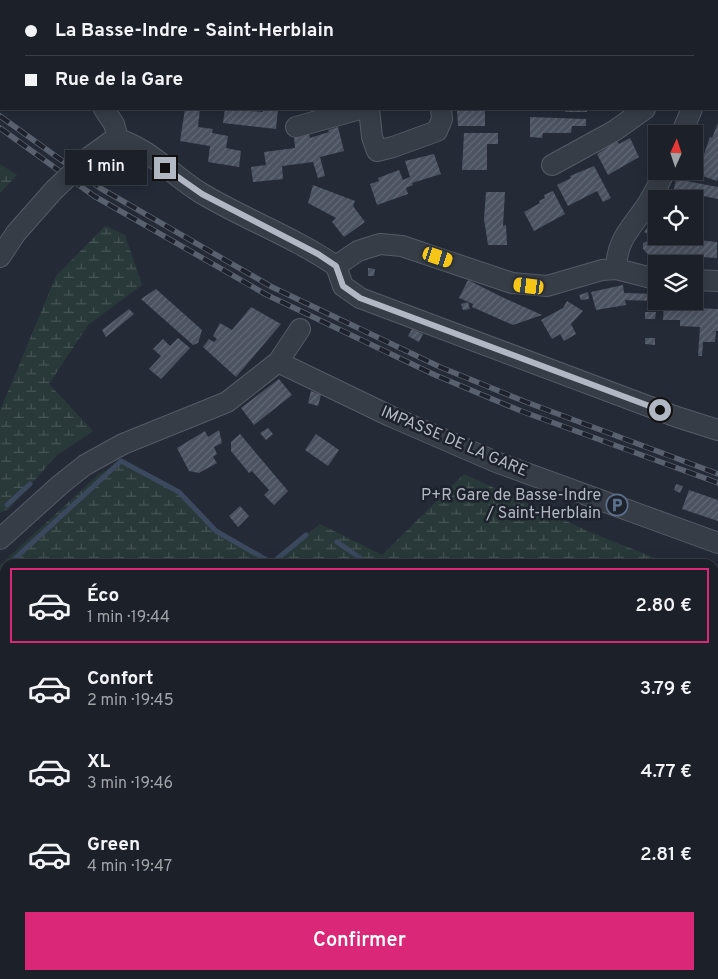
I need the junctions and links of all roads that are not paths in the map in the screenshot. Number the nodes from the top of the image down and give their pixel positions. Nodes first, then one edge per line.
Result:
1 (105, 110) edge
2 (356, 110) edge
3 (369, 110) edge
4 (440, 110) edge
5 (644, 110) edge
6 (692, 110) edge
7 (685, 125) edge
8 (296, 127) dead end
9 (118, 139) junction
10 (552, 165) dead end
11 (659, 180) edge
12 (0, 257) edge
13 (336, 266) junction
14 (616, 269) junction
15 (648, 277) edge
16 (703, 280) edge
17 (718, 281) edge
18 (300, 329) dead end
19 (278, 362) junction
20 (718, 430) edge
21 (0, 539) edge
22 (718, 543) edge

1 - 9 street
2 - 8 street
3 - 4 street
5 - 10 street
6 - 7 street
9 - 12 street, bridge
9 - 13 street
11 - 14 street
13 - 14 street
13 - 20 street
14 - 15 street
16 - 17 street
18 - 19 street
19 - 21 street
19 - 22 street, IMPASSE DE LA GARE

